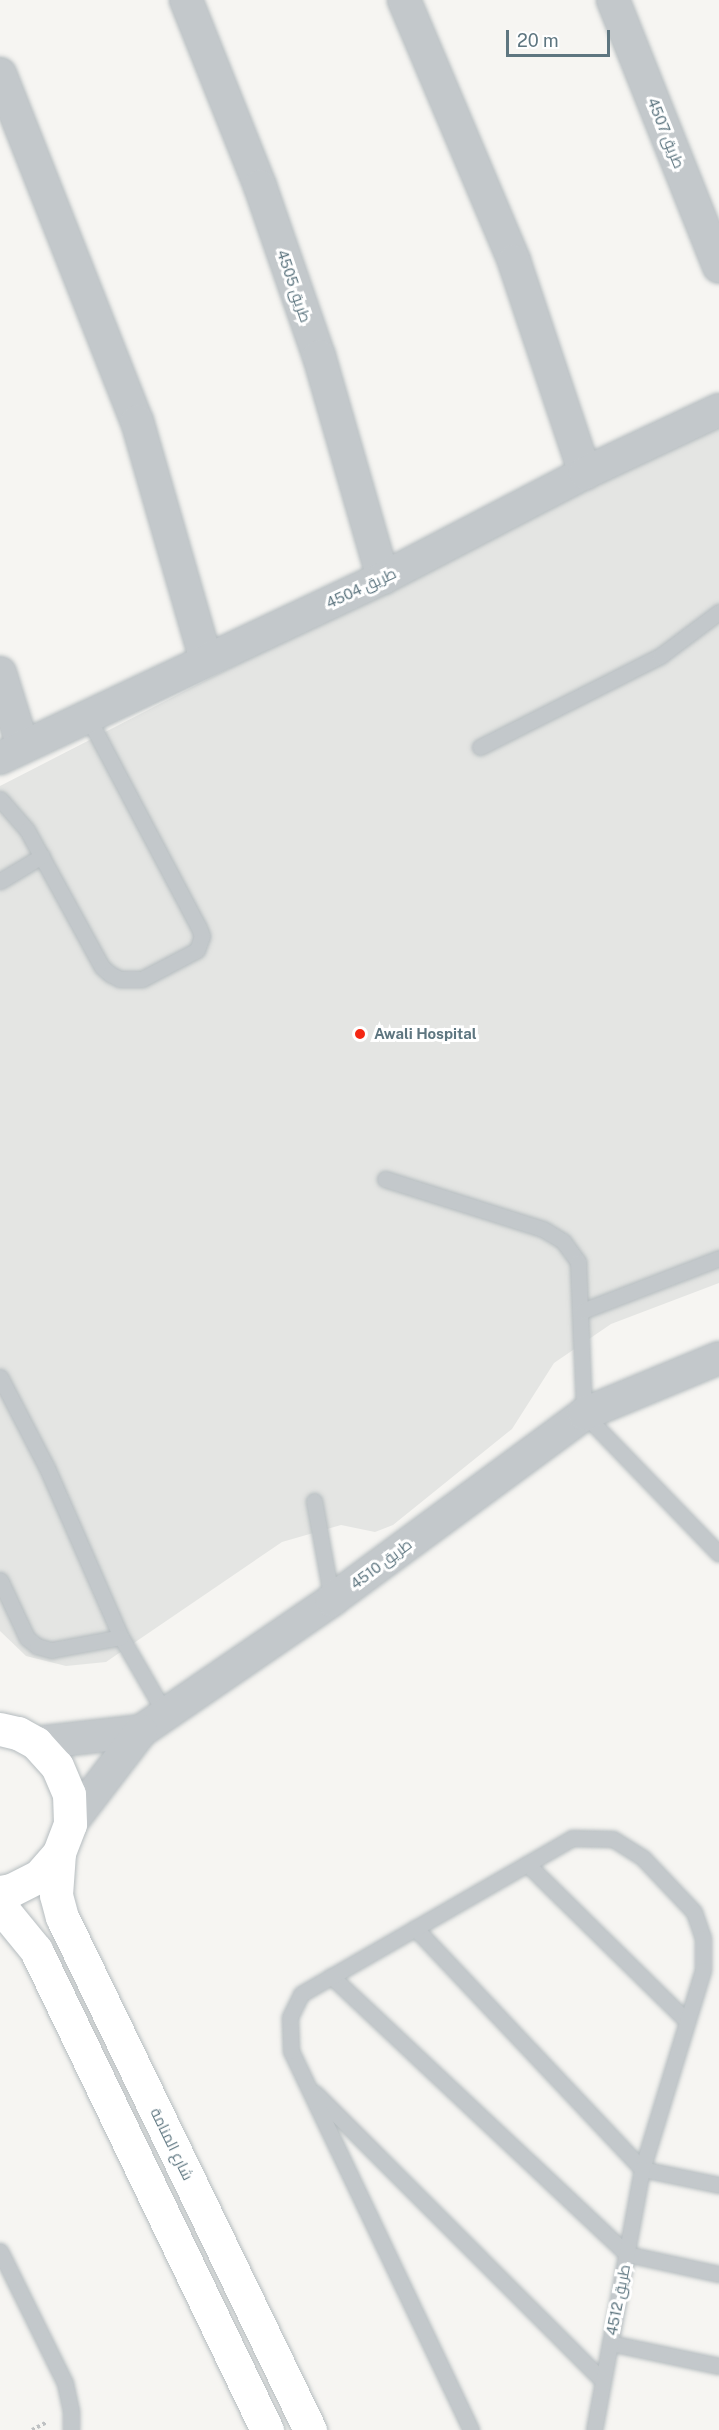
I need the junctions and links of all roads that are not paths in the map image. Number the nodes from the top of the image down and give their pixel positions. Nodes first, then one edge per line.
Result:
1 (186, 0) edge
2 (404, 0) edge
3 (613, 0) edge
4 (0, 74) edge
5 (719, 267) edge
6 (719, 410) edge
7 (585, 474) junction
8 (383, 578) junction
9 (719, 612) edge
10 (206, 660) junction
11 (0, 673) edge
12 (87, 716) junction
13 (480, 747) dead end
14 (11, 753) edge
15 (0, 799) edge
16 (42, 856) junction
17 (0, 881) edge
18 (385, 1179) dead end
19 (719, 1258) edge
20 (582, 1311) junction
21 (719, 1358) edge
22 (0, 1377) edge
23 (584, 1414) junction
24 (314, 1501) dead end
25 (719, 1554) edge
26 (0, 1580) edge
27 (332, 1600) junction
28 (121, 1637) junction
29 (153, 1723) junction
30 (0, 1729) edge
31 (36, 1743) junction
32 (64, 1839) junction
33 (527, 1863) junction
34 (0, 1892) edge
35 (0, 1906) edge
36 (415, 1928) junction
37 (331, 1976) junction
38 (687, 2021) junction
39 (306, 2085) junction
40 (642, 2169) junction
41 (719, 2185) edge
42 (0, 2251) edge
43 (627, 2254) junction
44 (719, 2274) edge
45 (610, 2343) junction
46 (719, 2366) edge
47 (603, 2382) junction
48 (71, 2430) edge
49 (267, 2430) edge
50 (310, 2430) edge
51 (471, 2430) edge
52 (594, 2430) edge

1 - 8 street, طريق 4505
2 - 7 street
3 - 5 street, طريق 4507
4 - 10 street
6 - 7 street, طريق 4504
7 - 8 street, طريق 4504
8 - 10 street, طريق 4504
9 - 13 lane
10 - 12 street, طريق 4504
11 - 14 street
12 - 14 street, طريق 4504
12 - 16 lane
15 - 16 lane
16 - 17 lane
18 - 20 lane
19 - 20 lane
20 - 23 lane
21 - 23 street, طريق 4510
22 - 28 lane
23 - 25 lane
23 - 27 street, طريق 4510
24 - 27 lane
26 - 28 lane
27 - 29 street, طريق 4510
28 - 29 lane
29 - 31 street, طريق 4510
29 - 32 street
30 - 31 street
31 - 32 street, شارع المنامة
32 - 34 street
32 - 50 street, شارع المنامة
33 - 36 lane, طريق 4512
33 - 38 lane
33 - 38 lane, طريق 4512
35 - 49 street
36 - 37 lane, طريق 4512
36 - 40 lane
37 - 39 lane, طريق 4512
37 - 43 lane
38 - 40 lane, طريق 4512
39 - 47 lane
39 - 51 lane, طريق 4512
40 - 41 lane
40 - 43 lane, طريق 4512
42 - 48 lane
43 - 44 lane
43 - 45 lane, طريق 4512
45 - 46 lane
45 - 47 lane, طريق 4512
47 - 52 lane, طريق 4512

